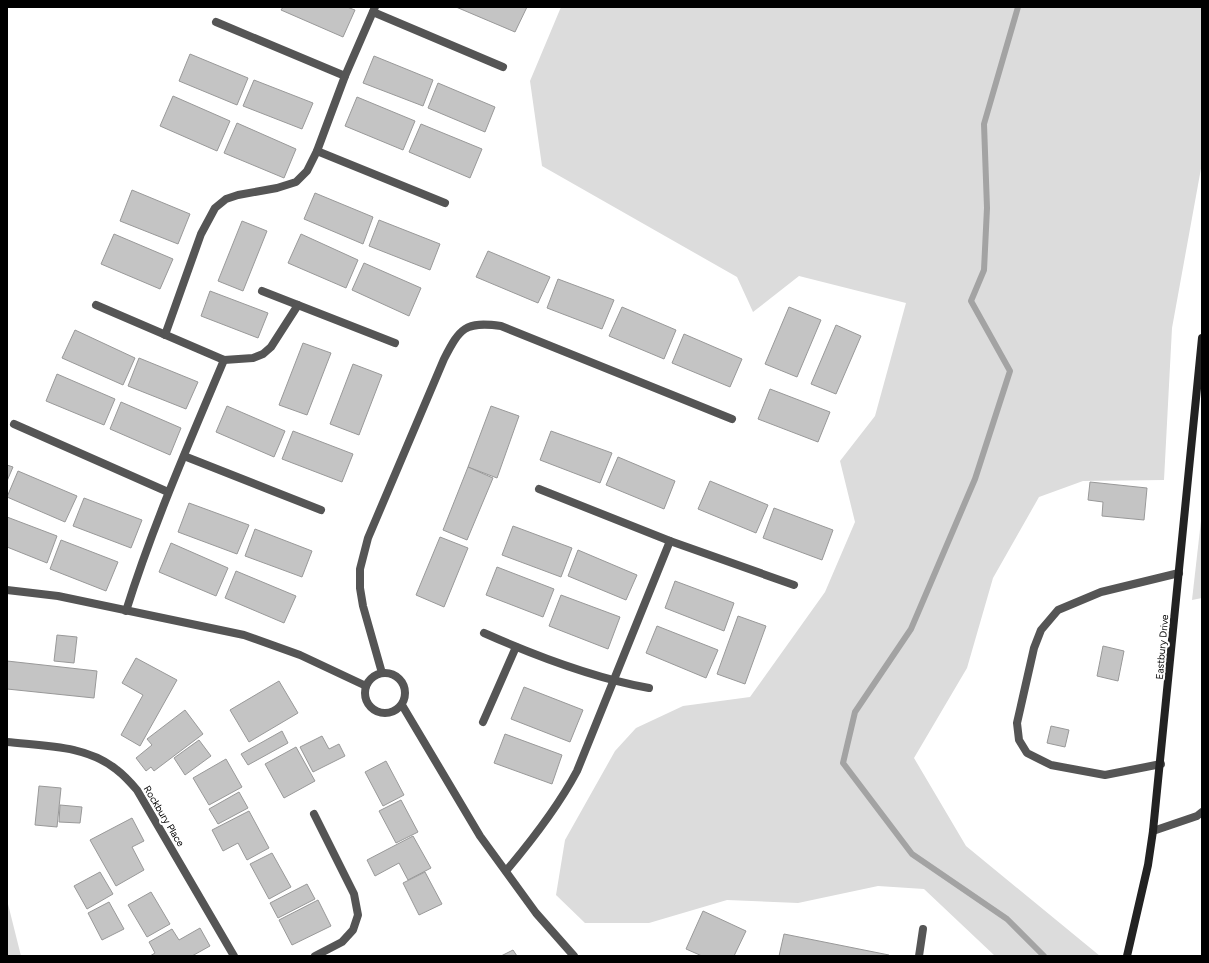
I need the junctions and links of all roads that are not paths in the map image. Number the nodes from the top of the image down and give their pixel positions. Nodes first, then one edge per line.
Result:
1 (374, 10) edge
2 (216, 22) dead end
3 (503, 67) dead end
4 (346, 76) junction
5 (317, 151) junction
6 (445, 203) dead end
7 (262, 291) dead end
8 (96, 305) dead end
9 (298, 305) junction
10 (165, 335) junction
11 (1202, 338) edge
12 (395, 343) dead end
13 (224, 360) junction
14 (732, 419) dead end
15 (14, 424) dead end
16 (184, 456) junction
17 (540, 489) dead end
18 (168, 492) junction
19 (321, 510) dead end
20 (670, 541) junction
21 (1179, 573) junction
22 (794, 585) dead end
23 (9, 588) edge
24 (126, 611) junction
25 (484, 633) dead end
26 (516, 648) junction
27 (382, 673) junction
28 (613, 681) junction
29 (366, 686) junction
30 (649, 688) dead end
31 (402, 705) junction
32 (483, 722) dead end
33 (7, 742) edge
34 (1161, 764) junction
35 (1202, 812) edge
36 (314, 814) dead end
37 (1153, 831) junction
38 (506, 871) junction
39 (924, 929) dead end
40 (234, 956) edge
41 (315, 956) edge
42 (574, 956) edge
43 (919, 956) edge
44 (1128, 956) edge

1 - 3 street
1 - 4 street
2 - 4 street
4 - 5 street
5 - 6 street
5 - 10 street
7 - 9 street
8 - 10 street
9 - 12 street
9 - 13 street
10 - 13 street
11 - 21 street, Eastbury Drive
13 - 16 street
14 - 27 street
15 - 18 street
16 - 18 street
16 - 19 street
17 - 20 street
18 - 24 street
20 - 22 street
20 - 28 street
21 - 34 street, Eastbury Drive
21 - 34 street
23 - 24 street
24 - 29 street
25 - 26 street
26 - 28 street
26 - 32 street
27 - 29 street
27 - 31 street
28 - 30 street
28 - 38 street
29 - 31 street
31 - 38 street
33 - 40 street, Rockbury Place
34 - 37 street, Eastbury Drive
35 - 37 street
36 - 41 street
37 - 44 street, Eastbury Drive
38 - 42 street
39 - 43 street

